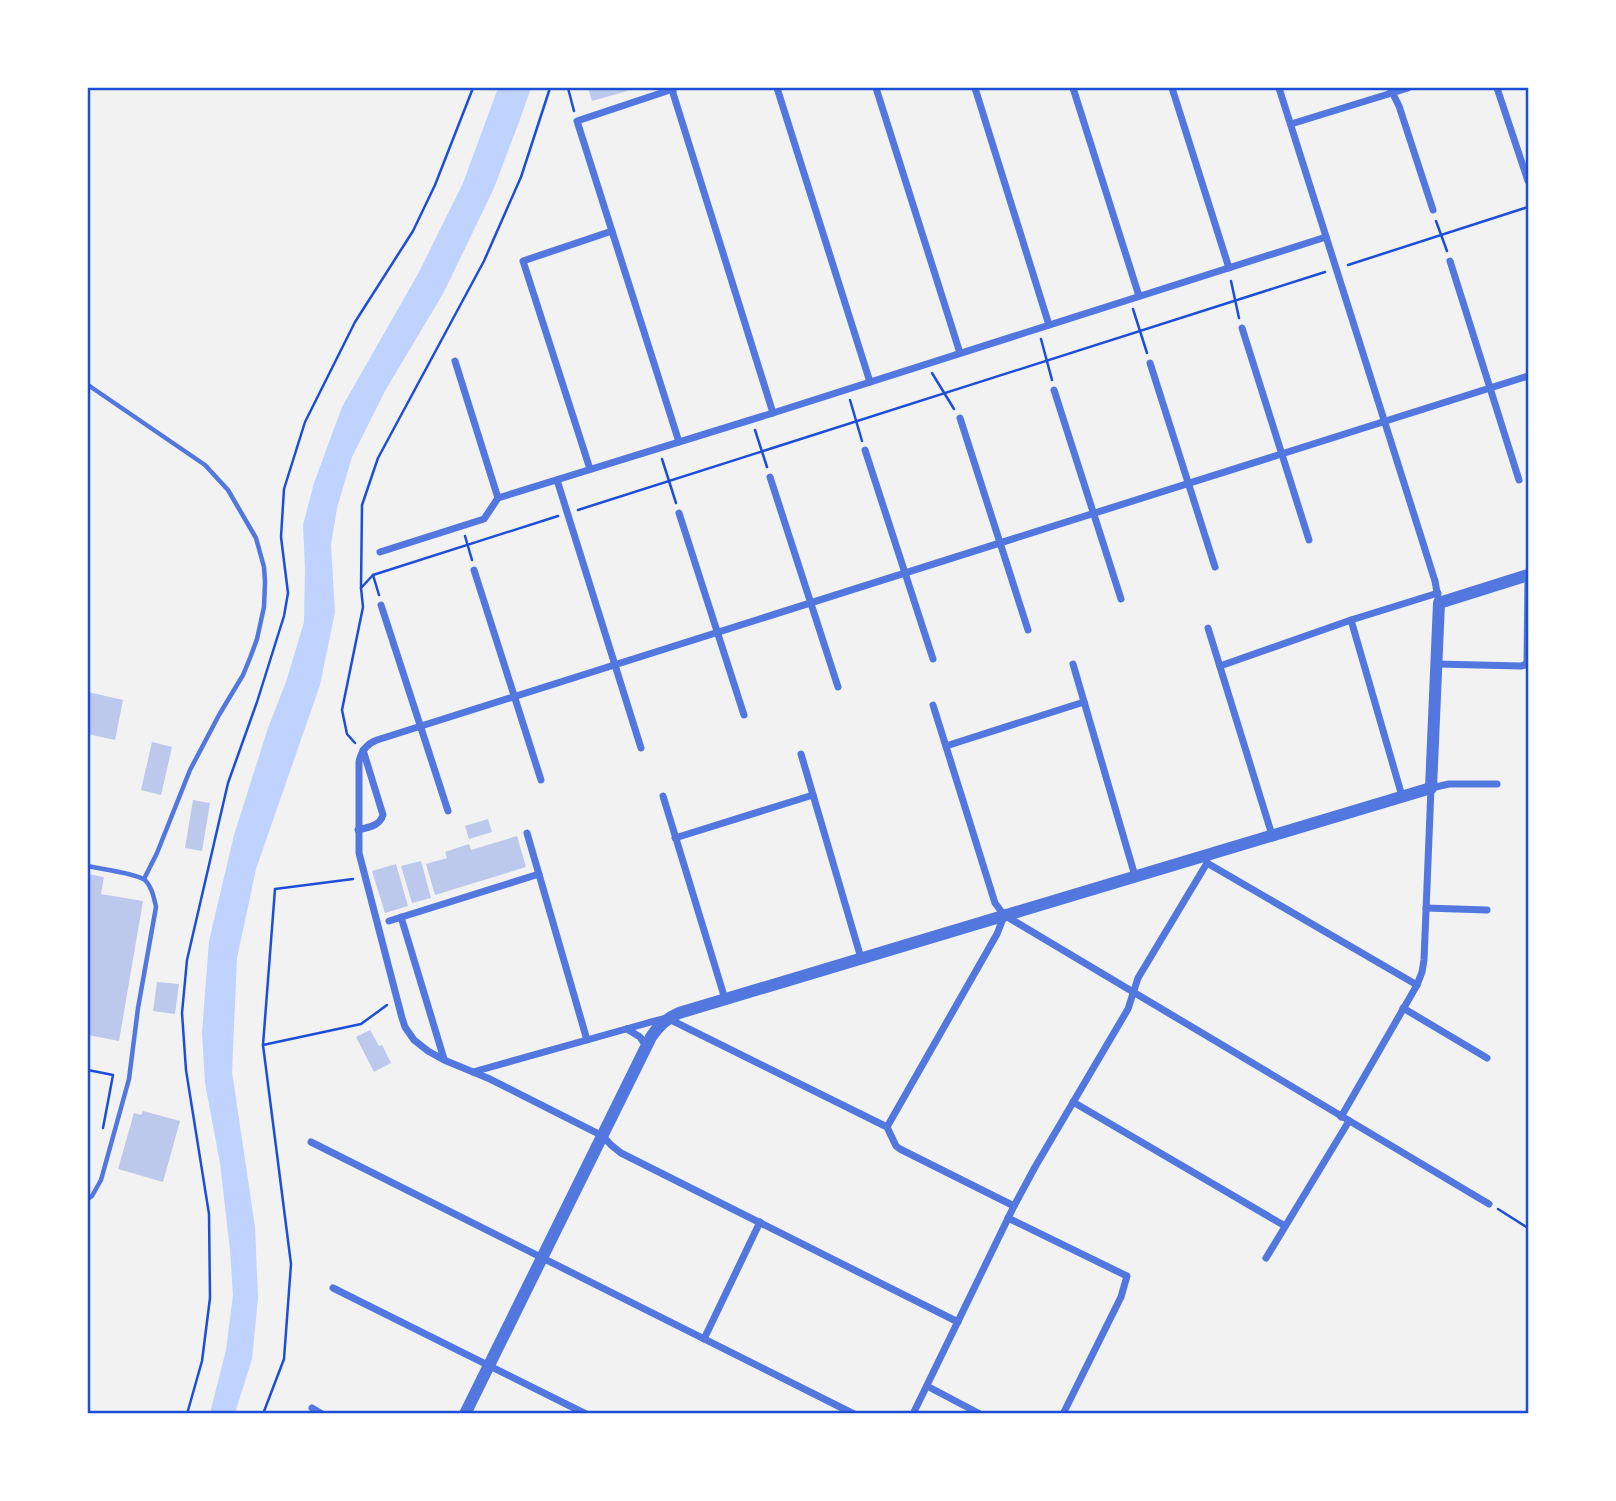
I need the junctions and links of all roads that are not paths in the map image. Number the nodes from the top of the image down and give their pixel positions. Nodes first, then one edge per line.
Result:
1 (673, 88) edge
2 (778, 88) edge
3 (876, 88) edge
4 (975, 88) edge
5 (1073, 88) edge
6 (1172, 88) edge
7 (1279, 88) edge
8 (1408, 88) edge
9 (1497, 88) edge
10 (1391, 90) edge
11 (1291, 124) junction
12 (1528, 181) edge
13 (1433, 210) road end
14 (612, 231) junction
15 (1326, 237) junction
16 (1450, 261) road end
17 (1229, 268) junction
18 (1139, 296) junction
19 (1049, 325) junction
20 (1242, 328) road end
21 (960, 353) junction
22 (455, 361) dead end
23 (1150, 363) road end
24 (1528, 376) edge
25 (870, 382) junction
26 (88, 385) edge
27 (1490, 388) junction
28 (1055, 390) road end
29 (774, 413) junction
30 (960, 418) road end
31 (1385, 422) junction
32 (679, 442) junction
33 (865, 450) road end
34 (1282, 454) junction
35 (590, 470) junction
36 (770, 477) road end
37 (557, 480) junction
38 (1520, 480) dead end
39 (1189, 484) junction
40 (498, 498) junction
41 (679, 513) road end
42 (1094, 513) junction
43 (1309, 540) dead end
44 (1000, 543) junction
45 (380, 552) dead end
46 (1215, 567) dead end
47 (474, 570) road end
48 (905, 573) junction
49 (1528, 575) edge
50 (1439, 598) junction
51 (1121, 599) dead end
52 (811, 603) junction
53 (381, 605) road end
54 (1351, 620) junction
55 (1209, 628) dead end
56 (1028, 630) dead end
57 (717, 632) junction
58 (933, 659) dead end
59 (1073, 664) dead end
60 (1437, 664) junction
61 (614, 665) junction
62 (1220, 666) junction
63 (838, 687) dead end
64 (514, 696) junction
65 (1084, 702) junction
66 (933, 705) dead end
67 (744, 715) dead end
68 (420, 726) junction
69 (946, 746) junction
70 (641, 748) dead end
71 (363, 750) junction
72 (801, 754) dead end
73 (541, 780) dead end
74 (1497, 784) dead end
75 (1431, 788) junction
76 (813, 795) junction
77 (663, 796) dead end
78 (1402, 796) junction
79 (448, 811) dead end
80 (358, 830) junction
81 (527, 833) dead end
82 (1272, 835) junction
83 (676, 838) junction
84 (1206, 859) junction
85 (88, 866) edge
86 (539, 874) junction
87 (1135, 876) junction
88 (144, 880) junction
89 (1426, 908) junction
90 (1487, 910) dead end
91 (1004, 915) junction
92 (401, 917) junction
93 (389, 921) dead end
94 (861, 958) junction
95 (1417, 985) junction
96 (1133, 993) junction
97 (725, 999) junction
98 (1404, 1008) junction
99 (667, 1018) junction
100 (626, 1029) junction
101 (587, 1040) junction
102 (646, 1048) junction
103 (1487, 1058) dead end
104 (444, 1060) junction
105 (473, 1072) junction
106 (1073, 1102) junction
107 (1341, 1117) junction
108 (1349, 1121) junction
109 (887, 1127) junction
110 (603, 1136) junction
111 (311, 1142) dead end
112 (88, 1199) edge
113 (1489, 1204) road end
114 (1014, 1206) junction
115 (1008, 1218) junction
116 (760, 1222) junction
117 (1285, 1226) junction
118 (543, 1258) junction
119 (1266, 1258) dead end
120 (333, 1288) dead end
121 (958, 1322) junction
122 (704, 1339) junction
123 (489, 1365) junction
124 (927, 1386) junction
125 (312, 1408) dead end
126 (322, 1413) edge
127 (465, 1413) edge
128 (586, 1413) edge
129 (854, 1413) edge
130 (913, 1413) edge
131 (980, 1413) edge
132 (1063, 1413) edge

1 - 14 street
1 - 29 street
2 - 25 street
3 - 21 street
4 - 19 street
5 - 18 street
6 - 17 street
7 - 11 street
8 - 10 street
9 - 12 street
10 - 11 street
10 - 13 street
11 - 15 street
14 - 32 street
14 - 35 street
15 - 17 street
15 - 31 street
16 - 27 street
17 - 18 street
18 - 19 street
19 - 21 street
20 - 34 street
21 - 25 street
22 - 40 street
23 - 39 street
24 - 27 street
25 - 29 street
26 - 88 lane
27 - 31 street
27 - 38 street
28 - 42 street
29 - 32 street
30 - 44 street
31 - 34 street
31 - 50 street
32 - 35 street
33 - 48 street
34 - 39 street
34 - 43 street
35 - 37 street
36 - 52 street
37 - 40 street
37 - 61 street
39 - 42 street
39 - 46 street
40 - 45 street
41 - 57 street
42 - 44 street
42 - 51 street
44 - 48 street
44 - 56 street
47 - 64 street
48 - 52 street
48 - 58 street
49 - 50 street
49 - 60 street
50 - 54 street
50 - 60 street
52 - 57 street
52 - 63 street
53 - 68 street
54 - 62 street
54 - 78 street
55 - 62 street
57 - 61 street
57 - 67 street
59 - 65 street
60 - 75 street
61 - 64 street
61 - 70 street
62 - 82 street
64 - 68 street
64 - 73 street
65 - 69 street
65 - 87 street
66 - 69 street
68 - 71 street
68 - 79 street
69 - 91 street
71 - 80 street
71 - 80 street
72 - 76 street
74 - 75 street
75 - 78 street
75 - 89 street
76 - 83 street
76 - 94 street
77 - 83 street
78 - 82 street
80 - 104 street
81 - 86 street
82 - 84 street
83 - 97 street
84 - 87 street
84 - 95 street
84 - 96 street
85 - 88 lane
86 - 92 street
86 - 101 street
87 - 91 street
88 - 112 lane
89 - 90 street
89 - 95 street
91 - 94 street
91 - 96 street
91 - 109 street
92 - 93 street
92 - 104 street
94 - 97 street
95 - 98 street
96 - 106 street
96 - 107 street
97 - 99 street
98 - 103 street
98 - 107 street
99 - 100 street
99 - 102 street
99 - 109 street
100 - 101 street
100 - 102 street
101 - 105 street
102 - 110 street
104 - 105 street
105 - 110 street
106 - 114 street
106 - 117 street
107 - 108 street
108 - 113 street
108 - 117 street
109 - 114 street
110 - 116 street
110 - 118 street
111 - 118 street
114 - 115 street
115 - 121 street
115 - 132 street
116 - 121 street
116 - 122 street
117 - 119 street
118 - 122 street
118 - 123 street
120 - 123 street
121 - 124 street
122 - 129 street
123 - 127 street
123 - 128 street
124 - 130 street
124 - 131 street
125 - 126 street

